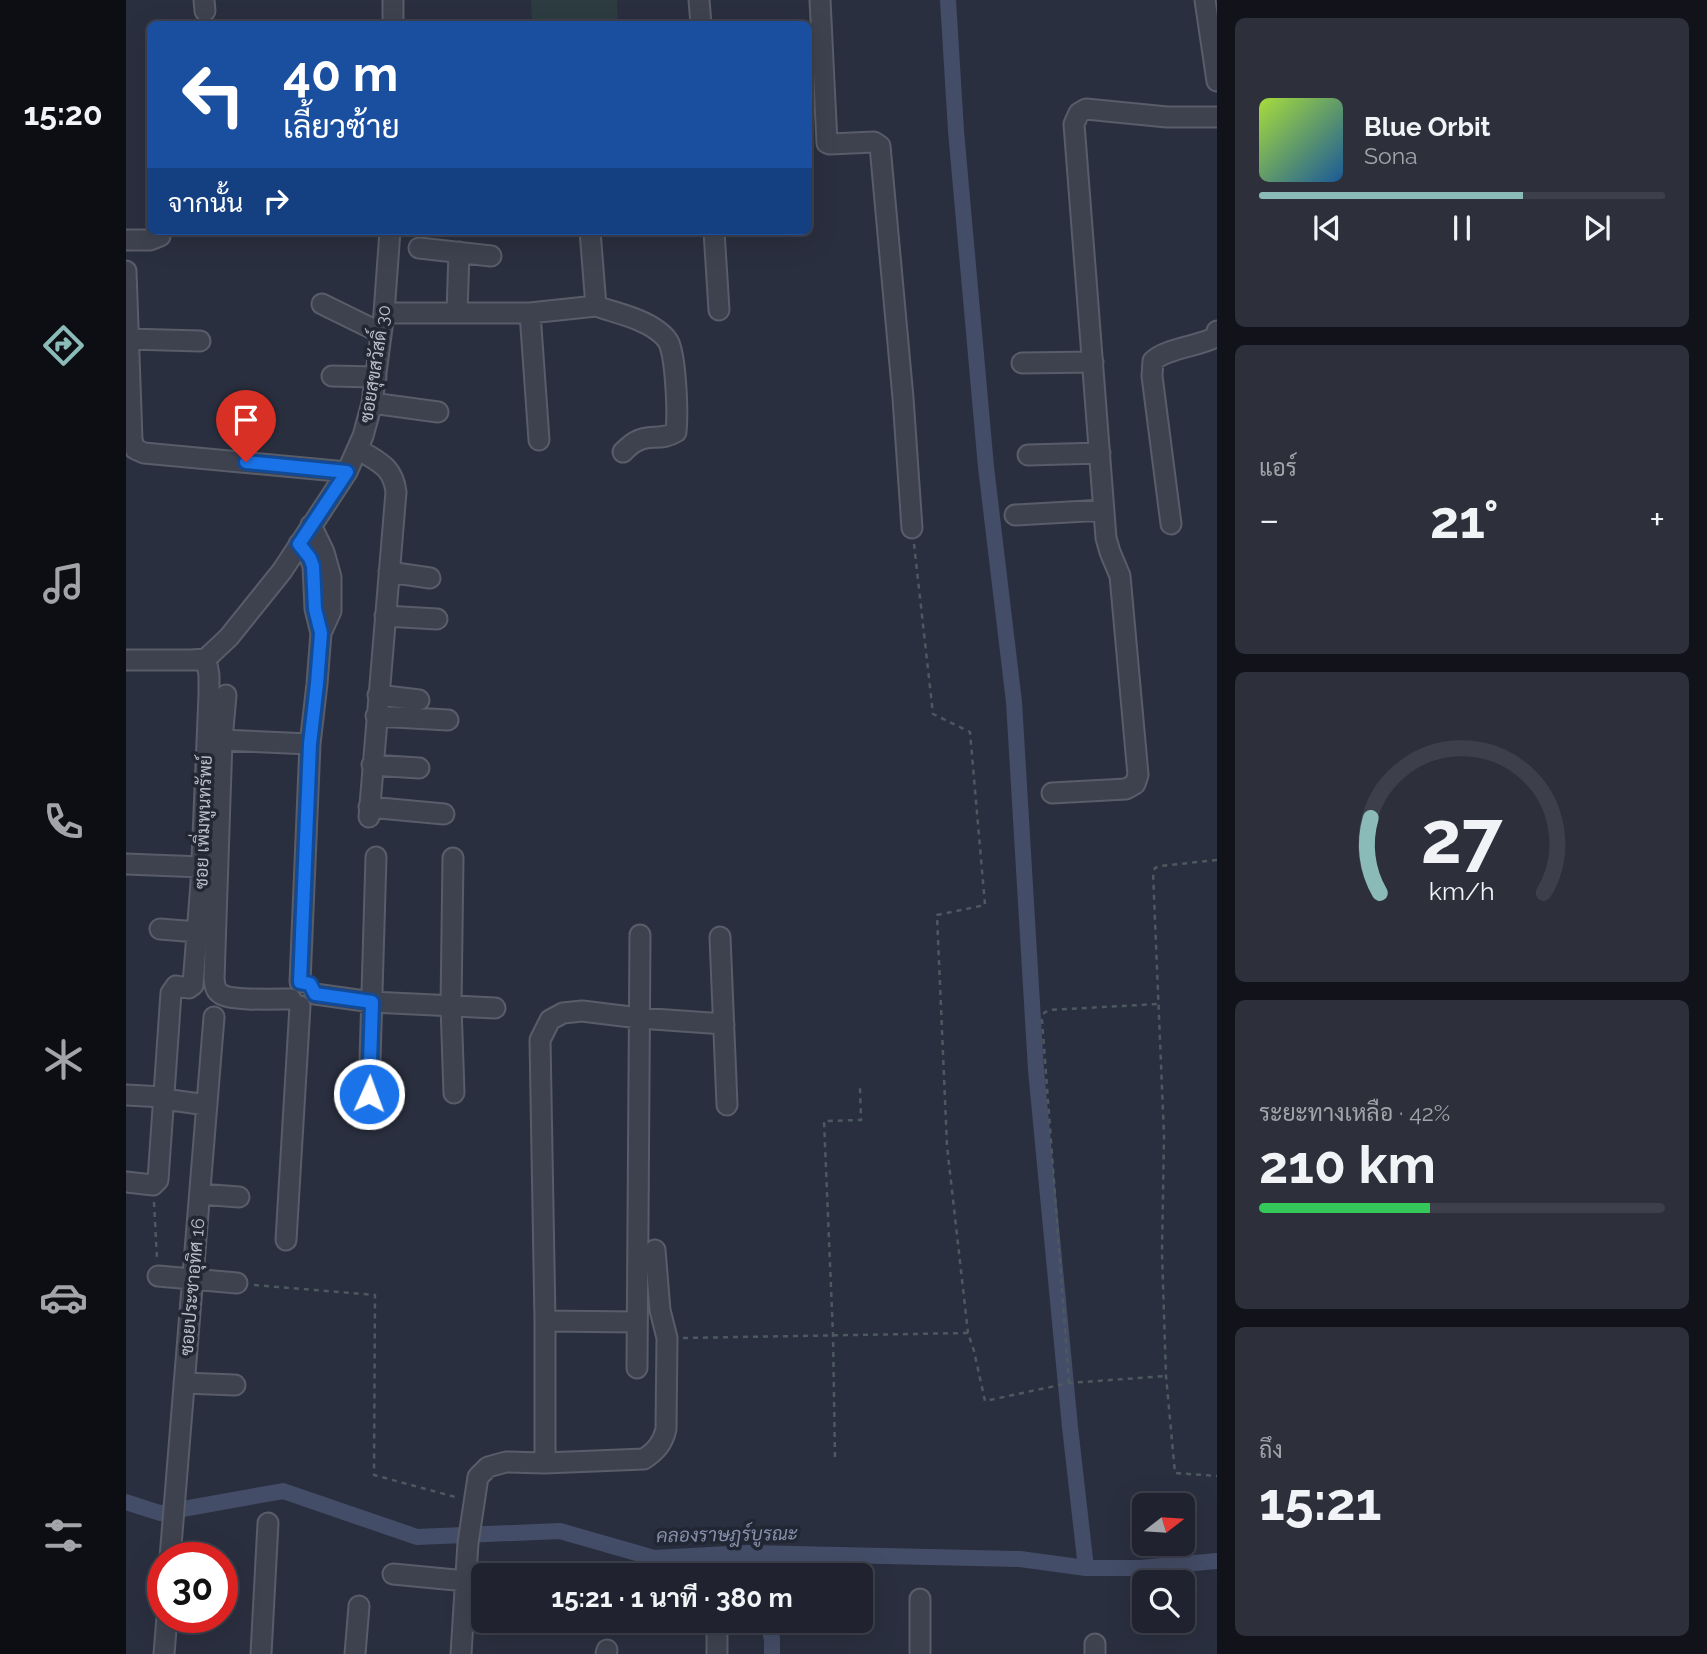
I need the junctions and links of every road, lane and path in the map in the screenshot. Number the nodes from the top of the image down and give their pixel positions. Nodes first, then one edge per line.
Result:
1 (393, 0) edge
2 (699, 0) edge
3 (820, 0) edge
4 (1205, 0) edge
5 (393, 21) edge
6 (701, 21) edge
7 (1217, 81) edge
8 (1217, 117) edge
9 (160, 235) edge
10 (390, 235) edge
11 (590, 235) edge
12 (714, 235) edge
13 (126, 240) edge
14 (419, 248) dead end
15 (460, 253) junction
16 (491, 256) dead end
17 (126, 271) edge
18 (322, 304) dead end
19 (596, 306) junction
20 (719, 310) dead end
21 (384, 313) junction
22 (457, 313) junction
23 (530, 313) junction
24 (1217, 331) edge
25 (381, 333) junction
26 (128, 339) junction
27 (200, 341) dead end
28 (1093, 362) junction
29 (1022, 363) dead end
30 (332, 376) dead end
31 (376, 377) junction
32 (372, 403) junction
33 (438, 412) dead end
34 (539, 440) dead end
35 (358, 449) junction
36 (623, 452) dead end
37 (1100, 453) junction
38 (1028, 455) dead end
39 (347, 472) junction
40 (1104, 510) junction
41 (1015, 515) dead end
42 (1171, 524) dead end
43 (312, 525) junction
44 (912, 528) joint
45 (299, 544) junction
46 (389, 572) junction
47 (430, 578) dead end
48 (385, 616) junction
49 (437, 619) dead end
50 (321, 633) junction
51 (206, 659) junction
52 (126, 660) edge
53 (226, 695) dead end
54 (378, 695) junction
55 (419, 700) dead end
56 (376, 716) junction
57 (448, 720) dead end
58 (222, 740) junction
59 (310, 744) junction
60 (372, 765) junction
61 (419, 768) dead end
62 (1052, 793) dead end
63 (443, 814) dead end
64 (376, 857) dead end
65 (453, 858) dead end
66 (1217, 860) edge
67 (126, 864) edge
68 (202, 867) junction
69 (160, 929) dead end
70 (197, 932) junction
71 (640, 935) dead end
72 (720, 937) dead end
73 (302, 995) junction
74 (372, 1002) junction
75 (1158, 1004) junction
76 (451, 1006) junction
77 (495, 1007) dead end
78 (214, 1017) dead end
79 (639, 1018) junction
80 (724, 1024) junction
81 (860, 1088) dead end
82 (454, 1093) dead end
83 (369, 1094) dead end
84 (126, 1095) edge
85 (167, 1099) junction
86 (207, 1105) junction
87 (727, 1105) dead end
88 (126, 1182) edge
89 (153, 1185) junction
90 (200, 1194) junction
91 (239, 1197) dead end
92 (286, 1240) dead end
93 (655, 1250) dead end
94 (158, 1276) joint
95 (192, 1279) junction
96 (237, 1283) joint
97 (545, 1321) junction
98 (637, 1322) junction
99 (968, 1333) junction
100 (834, 1335) junction
101 (667, 1338) junction
102 (637, 1368) dead end
103 (1166, 1376) junction
104 (184, 1383) junction
105 (1069, 1383) junction
106 (235, 1385) dead end
107 (835, 1457) dead end
108 (545, 1463) junction
109 (1217, 1476) edge
110 (473, 1502) junction
111 (268, 1523) dead end
112 (171, 1542) edge
113 (393, 1574) dead end
114 (466, 1581) junction
115 (920, 1599) dead end
116 (359, 1606) dead end
117 (166, 1633) edge
118 (718, 1633) edge
119 (164, 1654) edge
120 (261, 1654) edge
121 (355, 1654) edge
122 (461, 1654) edge
123 (717, 1654) edge
124 (920, 1654) edge

1 - 5 street
2 - 6 street
3 - 44 street
4 - 7 street
8 - 28 street
9 - 13 street
10 - 21 street, ซอยสุขสวัสดิ์ 30
11 - 19 street
12 - 20 street
14 - 15 street
15 - 16 street
15 - 22 street
17 - 26 street
18 - 25 street
19 - 23 street
19 - 36 street
21 - 22 street
21 - 25 street, ซอยสุขสวัสดิ์ 30
22 - 23 street
23 - 34 street
24 - 42 street
25 - 31 street, ซอยสุขสวัสดิ์ 30
26 - 27 street
26 - 39 street
28 - 29 street
28 - 37 street
30 - 31 street
31 - 32 street, ซอยสุขสวัสดิ์ 30
32 - 33 street
32 - 35 street, ซอยสุขสวัสดิ์ 30
35 - 39 street, ซอยสุขสวัสดิ์ 30
35 - 46 street
37 - 38 street
37 - 40 street
39 - 43 street, ซอยสุขสวัสดิ์ 30
40 - 41 street
40 - 62 street
43 - 45 street, ซอยสุขสวัสดิ์ 30
43 - 50 street
44 - 99 path
45 - 50 street
45 - 51 street, ซอยสุขสวัสดิ์ 30
46 - 47 street
46 - 48 street
48 - 49 street
48 - 54 street
50 - 59 street
51 - 52 street
51 - 68 street, ซอย เพิ่มพูนทรัพย์
53 - 58 street
54 - 55 street
54 - 56 street
56 - 57 street
56 - 60 street
58 - 59 street
58 - 73 street
59 - 73 street
60 - 61 street
60 - 63 street
64 - 74 street
65 - 76 street
66 - 75 path
67 - 68 street
68 - 70 street, ซอย เพิ่มพูนทรัพย์
69 - 70 street
70 - 85 street, ซอย เพิ่มพูนทรัพย์
71 - 79 street
72 - 80 street
73 - 74 street
73 - 92 street
74 - 76 street
74 - 83 street
75 - 103 path
75 - 105 path
76 - 77 street
76 - 82 street
78 - 86 street, ซอยประชาอุทิศ 16
79 - 80 street
79 - 97 street
79 - 98 street
80 - 87 street
81 - 100 path
84 - 85 street
85 - 86 street
85 - 89 street
86 - 90 street, ซอยประชาอุทิศ 16
88 - 89 street
89 - 94 path
90 - 91 street
90 - 95 street, ซอยประชาอุทิศ 16
93 - 101 street
94 - 95 street
95 - 96 street
95 - 104 street, ซอยประชาอุทิศ 16
96 - 110 path
97 - 98 street
97 - 108 street
98 - 102 street
99 - 100 path
99 - 105 path
100 - 101 path
100 - 107 path
101 - 108 street
103 - 105 path
103 - 109 path
104 - 106 street
104 - 112 street, ซอยประชาอุทิศ 16
108 - 110 street
110 - 114 street
111 - 120 street
113 - 114 street
114 - 122 street
115 - 124 street
116 - 121 street
117 - 119 street
118 - 123 street

